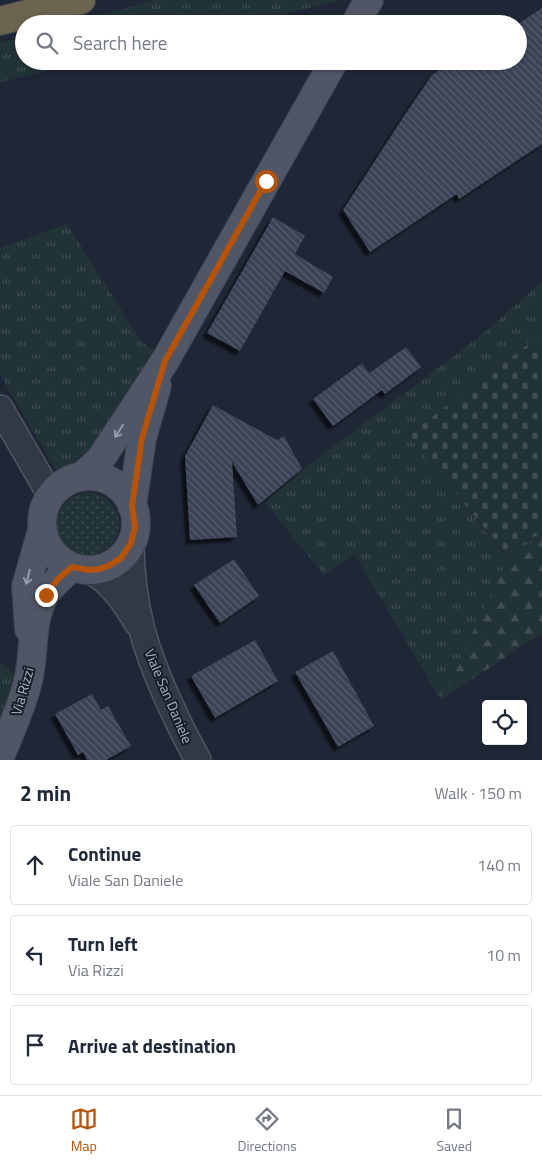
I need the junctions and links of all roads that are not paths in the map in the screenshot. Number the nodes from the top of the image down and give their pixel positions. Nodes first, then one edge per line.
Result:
1 (81, 0) edge
2 (369, 0) edge
3 (23, 15) edge
4 (360, 15) edge
5 (15, 17) edge
6 (0, 21) edge
7 (329, 70) edge
8 (165, 361) junction
9 (0, 408) edge
10 (81, 477) junction
11 (51, 496) junction
12 (132, 506) junction
13 (42, 530) junction
14 (131, 543) junction
15 (80, 569) junction
16 (142, 630) junction
17 (32, 653) junction
18 (0, 757) edge
19 (198, 760) edge

1 - 3 highway
2 - 4 main road
5 - 6 highway
7 - 8 main road, Viale San Daniele
8 -> 10 main road, Viale San Daniele
8 - 12 main road, Viale San Daniele
9 - 11 street
10 - 11 main road, Viale San Daniele
10 - 12 main road
11 - 13 main road
12 - 14 main road, Viale San Daniele
13 - 15 main road, Viale San Daniele
13 -> 17 main road, Via Rizzi
14 - 15 main road
14 - 16 street, Viale San Daniele
15 - 16 street, Viale San Daniele
15 - 17 main road, Via Rizzi
16 - 19 street, Viale San Daniele
17 - 18 main road, Via Rizzi

